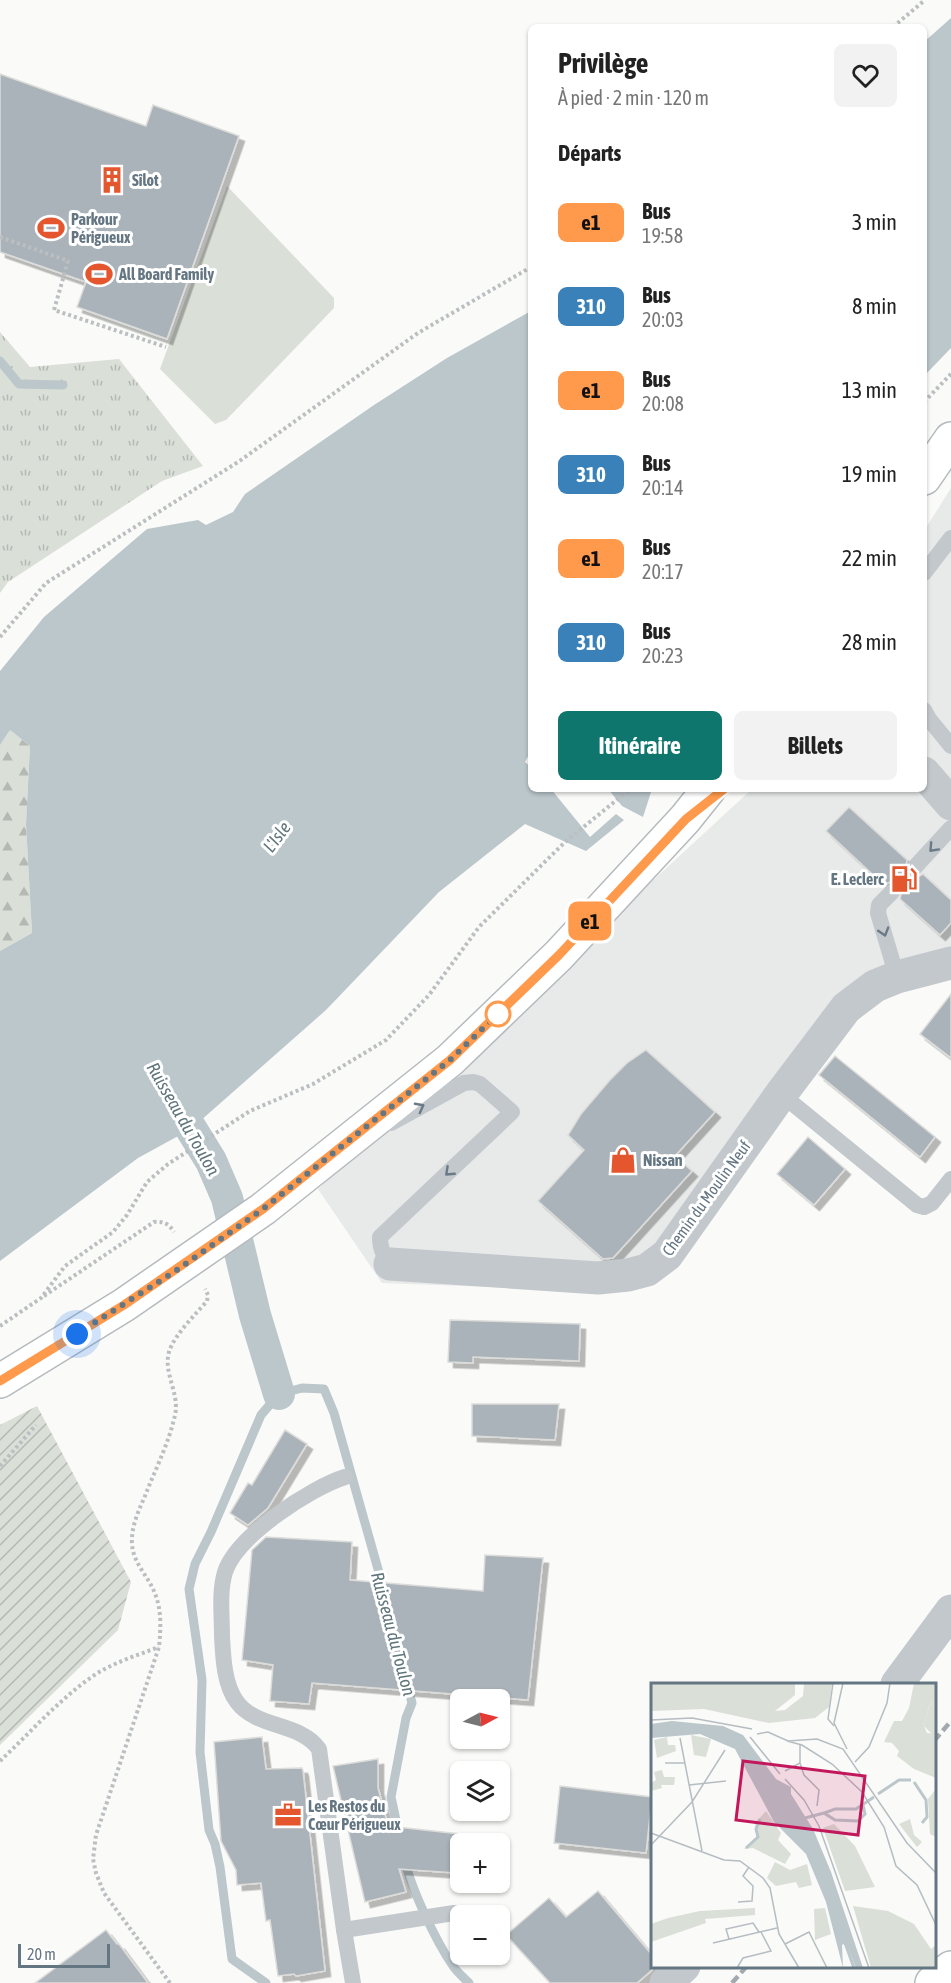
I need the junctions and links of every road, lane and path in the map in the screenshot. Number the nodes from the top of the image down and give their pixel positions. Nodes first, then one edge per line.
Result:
1 (925, 0) edge
2 (897, 24) edge
3 (0, 237) edge
4 (528, 269) edge
5 (166, 347) dead end
6 (951, 374) edge
7 (927, 399) edge
8 (951, 439) edge
9 (927, 474) edge
10 (951, 538) edge
11 (927, 569) edge
12 (0, 637) edge
13 (927, 715) edge
14 (951, 746) edge
15 (927, 777) edge
16 (626, 792) edge
17 (707, 792) edge
18 (719, 792) edge
19 (951, 804) edge
20 (686, 819) junction
21 (951, 828) edge
22 (915, 867) dead end
23 (892, 892) dead end
24 (951, 963) edge
25 (897, 977) junction
26 (781, 1094) junction
27 (332, 1155) junction
28 (951, 1179) edge
29 (177, 1235) dead end
30 (390, 1264) joint
31 (203, 1285) dead end
32 (40, 1298) junction
33 (0, 1326) edge
34 (0, 1381) edge
35 (36, 1425) dead end
36 (0, 1466) edge
37 (345, 1477) dead end
38 (951, 1611) edge
39 (159, 1647) junction
40 (898, 1683) edge
41 (0, 1761) edge
42 (450, 1913) dead end
43 (344, 1930) junction
44 (682, 1968) edge
45 (951, 1968) edge
46 (170, 1983) edge
47 (353, 1983) edge
48 (666, 1983) edge
49 (932, 1983) edge

1 - 2 path
3 - 5 path
4 - 12 path
6 - 7 path
8 - 9 main road
10 - 11 lane
13 - 14 lane
15 - 19 street
16 - 32 path
17 - 20 main road
18 - 20 main road
20 - 27 main road
21 -> 22 lane
23 -> 25 lane
24 - 25 street, Chemin du Moulin Neuf
25 - 26 street, Chemin du Moulin Neuf
26 - 28 lane
26 - 30 street, Chemin du Moulin Neuf
27 -> 30 lane
27 - 34 main road
29 - 32 path
31 - 39 path
32 - 33 path
35 - 36 path
37 - 43 lane
38 - 40 street
39 - 41 path
39 - 46 path
42 - 43 lane
43 - 47 lane
44 - 48 street
45 - 49 main road

